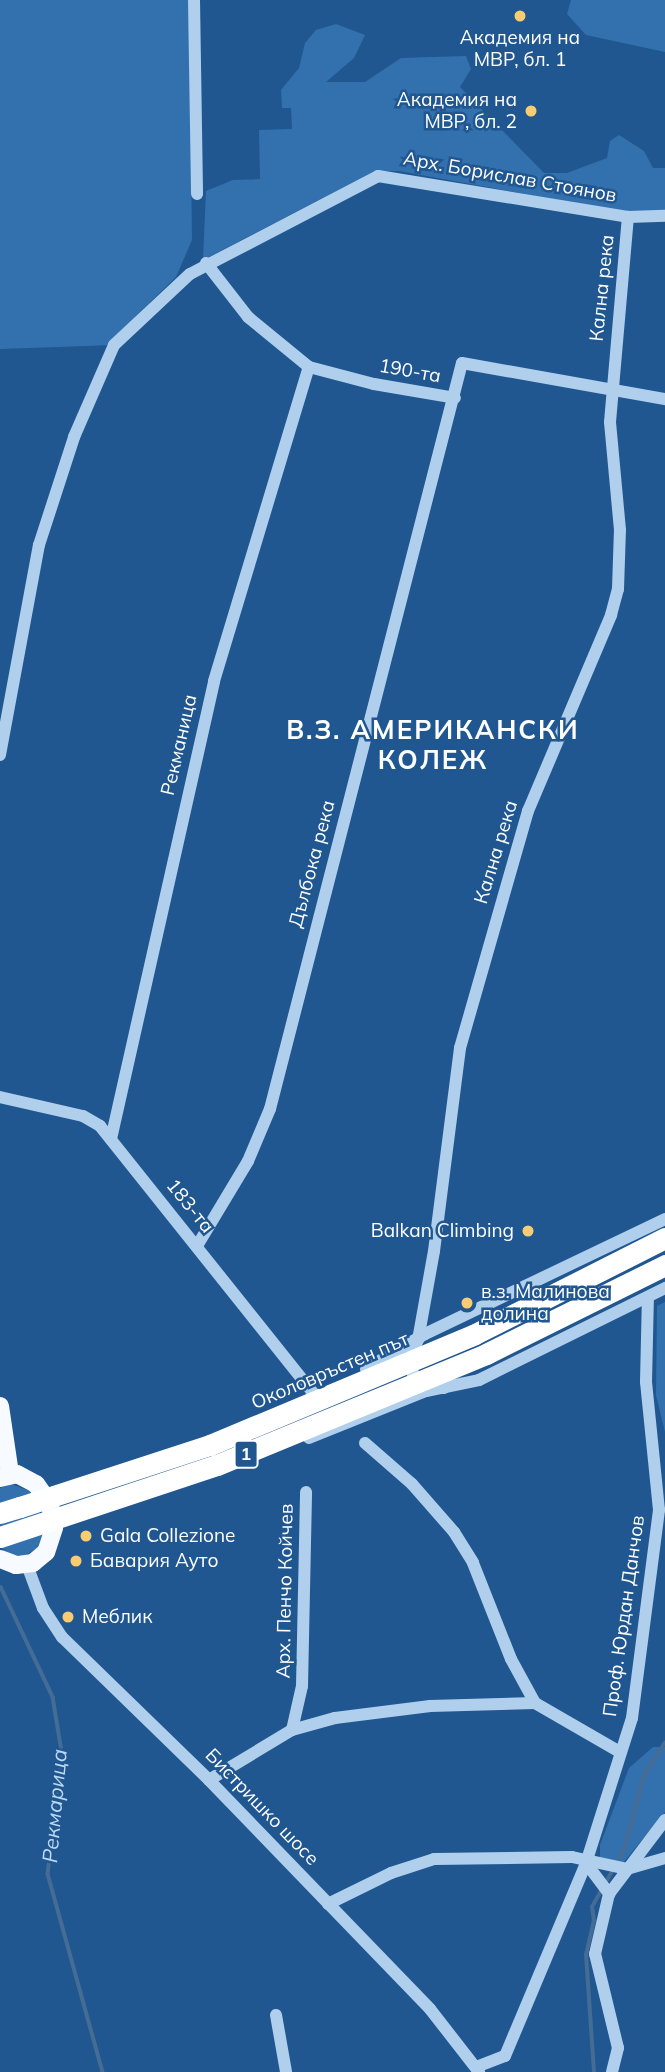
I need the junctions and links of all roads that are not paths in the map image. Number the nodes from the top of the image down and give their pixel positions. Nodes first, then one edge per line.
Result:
1 (194, 0) edge
2 (197, 194) dead end
3 (665, 216) edge
4 (628, 217) junction
5 (206, 263) junction
6 (309, 367) junction
7 (611, 389) junction
8 (455, 398) junction
9 (665, 400) edge
10 (0, 755) edge
11 (0, 1097) edge
12 (111, 1139) junction
13 (665, 1219) edge
14 (665, 1238) edge
15 (197, 1246) junction
16 (665, 1265) edge
17 (665, 1288) edge
18 (648, 1297) junction
19 (418, 1340) junction
20 (444, 1388) junction
21 (314, 1394) junction
22 (0, 1406) edge
23 (365, 1443) dead end
24 (660, 1460) edge
25 (5, 1476) edge
26 (39, 1487) junction
27 (306, 1492) dead end
28 (0, 1513) edge
29 (0, 1536) edge
30 (53, 1538) junction
31 (2, 1561) edge
32 (27, 1565) junction
33 (535, 1703) junction
34 (292, 1730) junction
35 (620, 1752) junction
36 (209, 1780) junction
37 (665, 1820) edge
38 (665, 1858) edge
39 (586, 1863) junction
40 (626, 1869) junction
41 (609, 1894) junction
42 (328, 1904) junction
43 (276, 2015) dead end
44 (478, 2069) edge
45 (286, 2072) edge
46 (612, 2072) edge

1 - 2 street
3 - 4 street, Арх. Борислав Стоянов
4 - 5 street, Арх. Борислав Стоянов
4 - 7 street, Кална река
5 - 6 street, 190-та
5 - 10 street, Арх. Борислав Стоянов
6 - 8 street, 190-та
6 - 12 street, Рекманица
7 - 8 street, 190-та
7 - 9 street, 190-та
7 - 19 street, Кална река
8 - 15 street, Дълбока река
11 - 12 street, 183-та
12 - 15 street, 183-та
13 - 19 street
14 - 28 highway, Околовръстен път / 1, bridge
15 - 21 street, 183-та
16 - 29 highway, 1, bridge
17 - 18 street
18 - 20 street
18 - 24 street, Проф. Юрдан Данчов
19 - 20 street, Кална река
19 - 21 street
20 - 30 street
21 - 26 street
22 - 25 main road
23 - 33 street
24 - 35 street, Проф. Юрдан Данчов
25 - 26 main road
26 - 30 main road
27 - 34 street, Арх. Пенчо Койчев
30 - 32 main road
31 - 32 main road
32 - 36 street, Бистришко шосе
33 - 34 street
33 - 35 street
34 - 36 street
35 - 39 street, Проф. Юрдан Данчов
36 - 42 street, Бистришко шосе
37 - 40 street
38 - 40 street
39 - 40 street
39 - 41 street
39 - 42 street
39 - 44 street, Проф. Юрдан Данчов
40 - 41 street
41 - 46 street
42 - 44 street, Бистришко шосе
43 - 45 street

